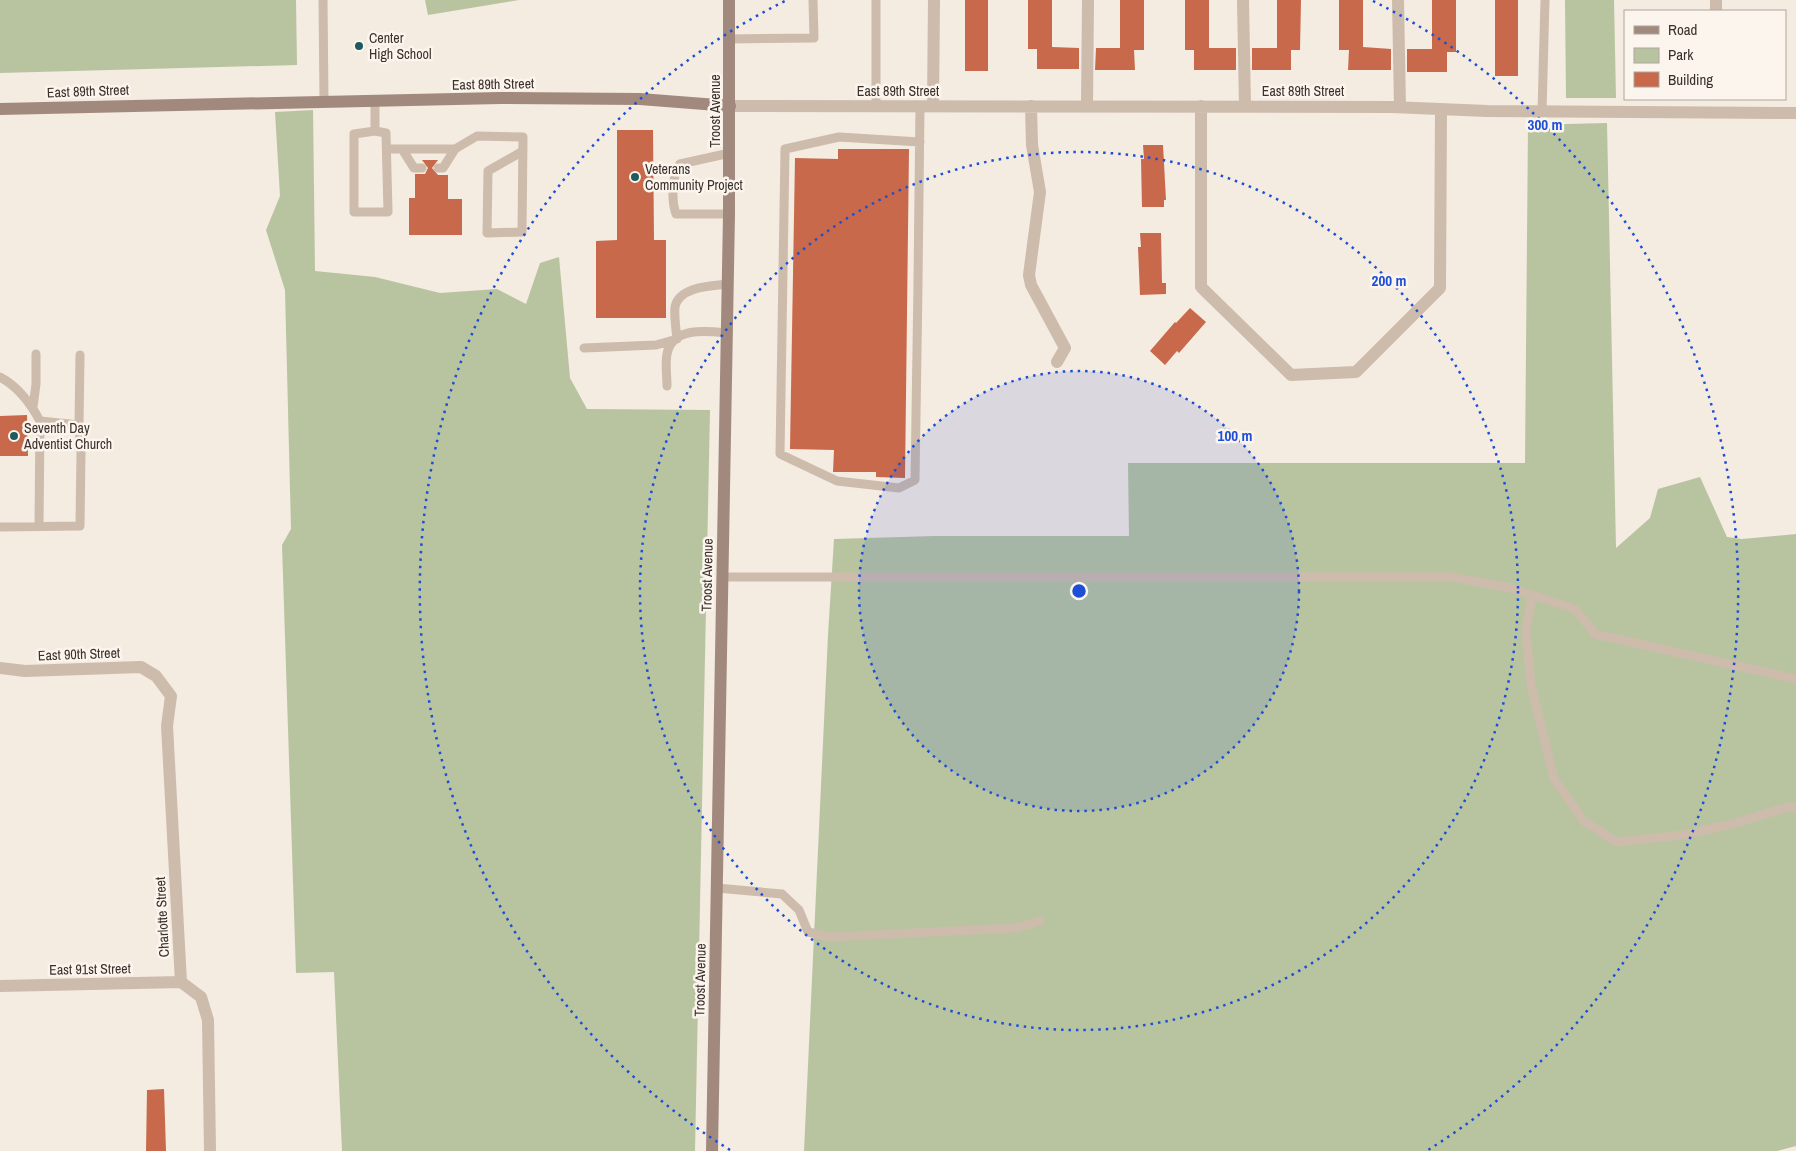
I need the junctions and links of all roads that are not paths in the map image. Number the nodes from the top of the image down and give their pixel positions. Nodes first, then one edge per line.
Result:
1 (323, 0) edge
2 (729, 0) edge
3 (813, 0) edge
4 (876, 0) edge
5 (934, 0) edge
6 (1088, 0) edge
7 (1243, 0) edge
8 (1398, 0) edge
9 (1544, 0) edge
10 (730, 39) junction
11 (1718, 100) edge
12 (375, 101) junction
13 (324, 102) junction
14 (730, 106) junction
15 (876, 106) junction
16 (926, 106) junction
17 (1031, 106) junction
18 (1087, 106) junction
19 (1201, 106) junction
20 (1245, 106) junction
21 (1400, 107) junction
22 (0, 109) edge
23 (1441, 109) junction
24 (1542, 112) junction
25 (1718, 112) junction
26 (1796, 113) edge
27 (375, 131) junction
28 (920, 142) junction
29 (387, 149) junction
30 (402, 149) junction
31 (454, 149) junction
32 (523, 151) junction
33 (730, 153) junction
34 (422, 168) dead end
35 (438, 168) dead end
36 (729, 214) junction
37 (728, 284) junction
38 (728, 333) junction
39 (677, 339) junction
40 (584, 348) dead end
41 (36, 354) dead end
42 (80, 355) dead end
43 (1057, 362) dead end
44 (0, 377) edge
45 (667, 386) dead end
46 (33, 407) junction
47 (40, 421) junction
48 (79, 425) junction
49 (39, 526) junction
50 (0, 527) edge
51 (722, 577) junction
52 (1532, 594) junction
53 (0, 668) edge
54 (156, 676) joint
55 (1796, 679) edge
56 (1796, 807) edge
57 (717, 888) junction
58 (1040, 921) dead end
59 (181, 982) junction
60 (0, 986) edge
61 (210, 1151) edge
62 (712, 1151) edge

1 - 13 lane
2 - 10 main road, Troost Avenue
3 - 10 lane
4 - 15 lane
5 - 16 street
6 - 18 street
7 - 20 street
8 - 21 street
9 - 24 lane
10 - 14 main road, Troost Avenue
11 - 25 street
12 - 13 main road, East 89th Street
12 - 14 main road, East 89th Street
12 - 27 lane
13 - 22 main road, East 89th Street
14 - 15 street, East 89th Street
14 - 33 main road, Troost Avenue
15 - 16 street, East 89th Street
16 - 17 street, East 89th Street
16 - 28 lane
17 - 18 street, East 89th Street
17 - 43 street
18 - 19 street, East 89th Street
19 - 20 street, East 89th Street
19 - 23 street
20 - 21 street, East 89th Street
21 - 23 street, East 89th Street
23 - 24 street, East 89th Street
24 - 25 street, East 89th Street
25 - 26 street, East 89th Street
27 - 29 lane
27 - 29 lane
28 - 28 lane
29 - 30 lane
30 - 31 lane
30 - 34 lane
31 - 32 lane
31 - 35 lane
32 - 32 lane
33 - 36 main road, Troost Avenue
33 - 36 lane
36 - 37 main road, Troost Avenue
37 - 38 main road, Troost Avenue
37 - 39 lane
38 - 39 lane
38 - 51 main road, Troost Avenue
39 - 40 lane
39 - 45 lane
41 - 46 lane
42 - 48 lane
44 - 46 lane
46 - 47 lane
47 - 48 lane
47 - 49 lane
48 - 49 lane
49 - 50 lane
51 - 52 lane
51 - 57 main road, Troost Avenue
52 - 55 lane
52 - 56 lane
53 - 54 street, East 90th Street
54 - 59 street, Charlotte Street
57 - 58 lane
57 - 62 main road, Troost Avenue
59 - 60 street, East 91st Street
59 - 61 street

